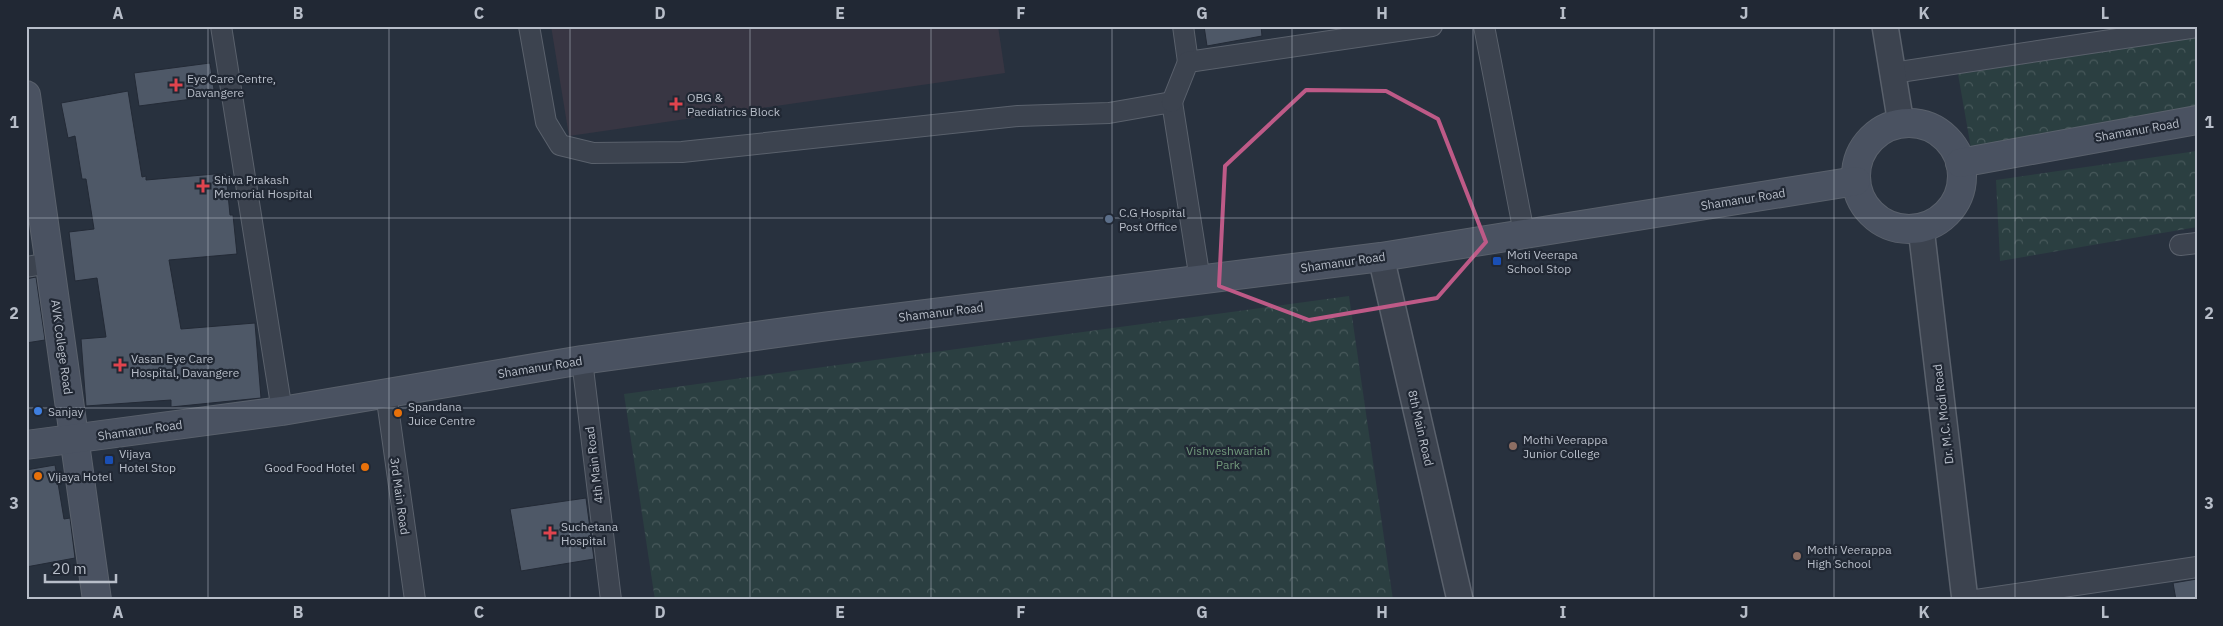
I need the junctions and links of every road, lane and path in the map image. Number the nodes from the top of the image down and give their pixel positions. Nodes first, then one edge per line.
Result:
1 (221, 26) edge
2 (529, 26) edge
3 (1183, 26) edge
4 (1432, 26) edge
5 (1484, 26) edge
6 (1885, 26) edge
7 (2197, 27) edge
8 (1188, 62) junction
9 (1893, 73) junction
10 (26, 95) edge
11 (1172, 102) junction
12 (2197, 120) edge
13 (1901, 124) junction
14 (1960, 164) junction
15 (1856, 181) junction
16 (1921, 228) junction
17 (1524, 232) junction
18 (1381, 257) junction
19 (38, 265) edge
20 (1200, 280) junction
21 (582, 360) junction
22 (386, 392) junction
23 (282, 410) junction
24 (75, 440) junction
25 (26, 445) edge
26 (2197, 567) edge
27 (97, 600) edge
28 (415, 600) edge
29 (611, 600) edge
30 (1460, 600) edge
31 (1965, 600) edge
32 (1976, 600) edge

1 - 23 street
2 - 11 street
3 - 8 street
4 - 8 street
5 - 17 street
6 - 9 street
7 - 9 street
8 - 11 street
9 - 13 street
10 - 19 main road, AVK College Road
11 - 20 street
12 - 14 main road, Shamanur Road
13 - 14 main road
13 - 15 main road
14 - 16 main road
15 - 16 main road
15 - 17 main road, Shamanur Road
16 - 31 street, Dr. M.C. Modi Road
17 - 18 main road, Shamanur Road
18 - 20 main road, Shamanur Road
18 - 30 street, 8th Main Road
19 - 24 main road, AVK College Road
20 - 21 main road, Shamanur Road
21 - 22 main road, Shamanur Road
21 - 29 street, 4th Main Road
22 - 23 main road, Shamanur Road
22 - 28 street, 3rd Main Road
23 - 24 main road, Shamanur Road
24 - 25 main road, Shamanur Road
24 - 27 main road, AVK College Road
26 - 32 street

